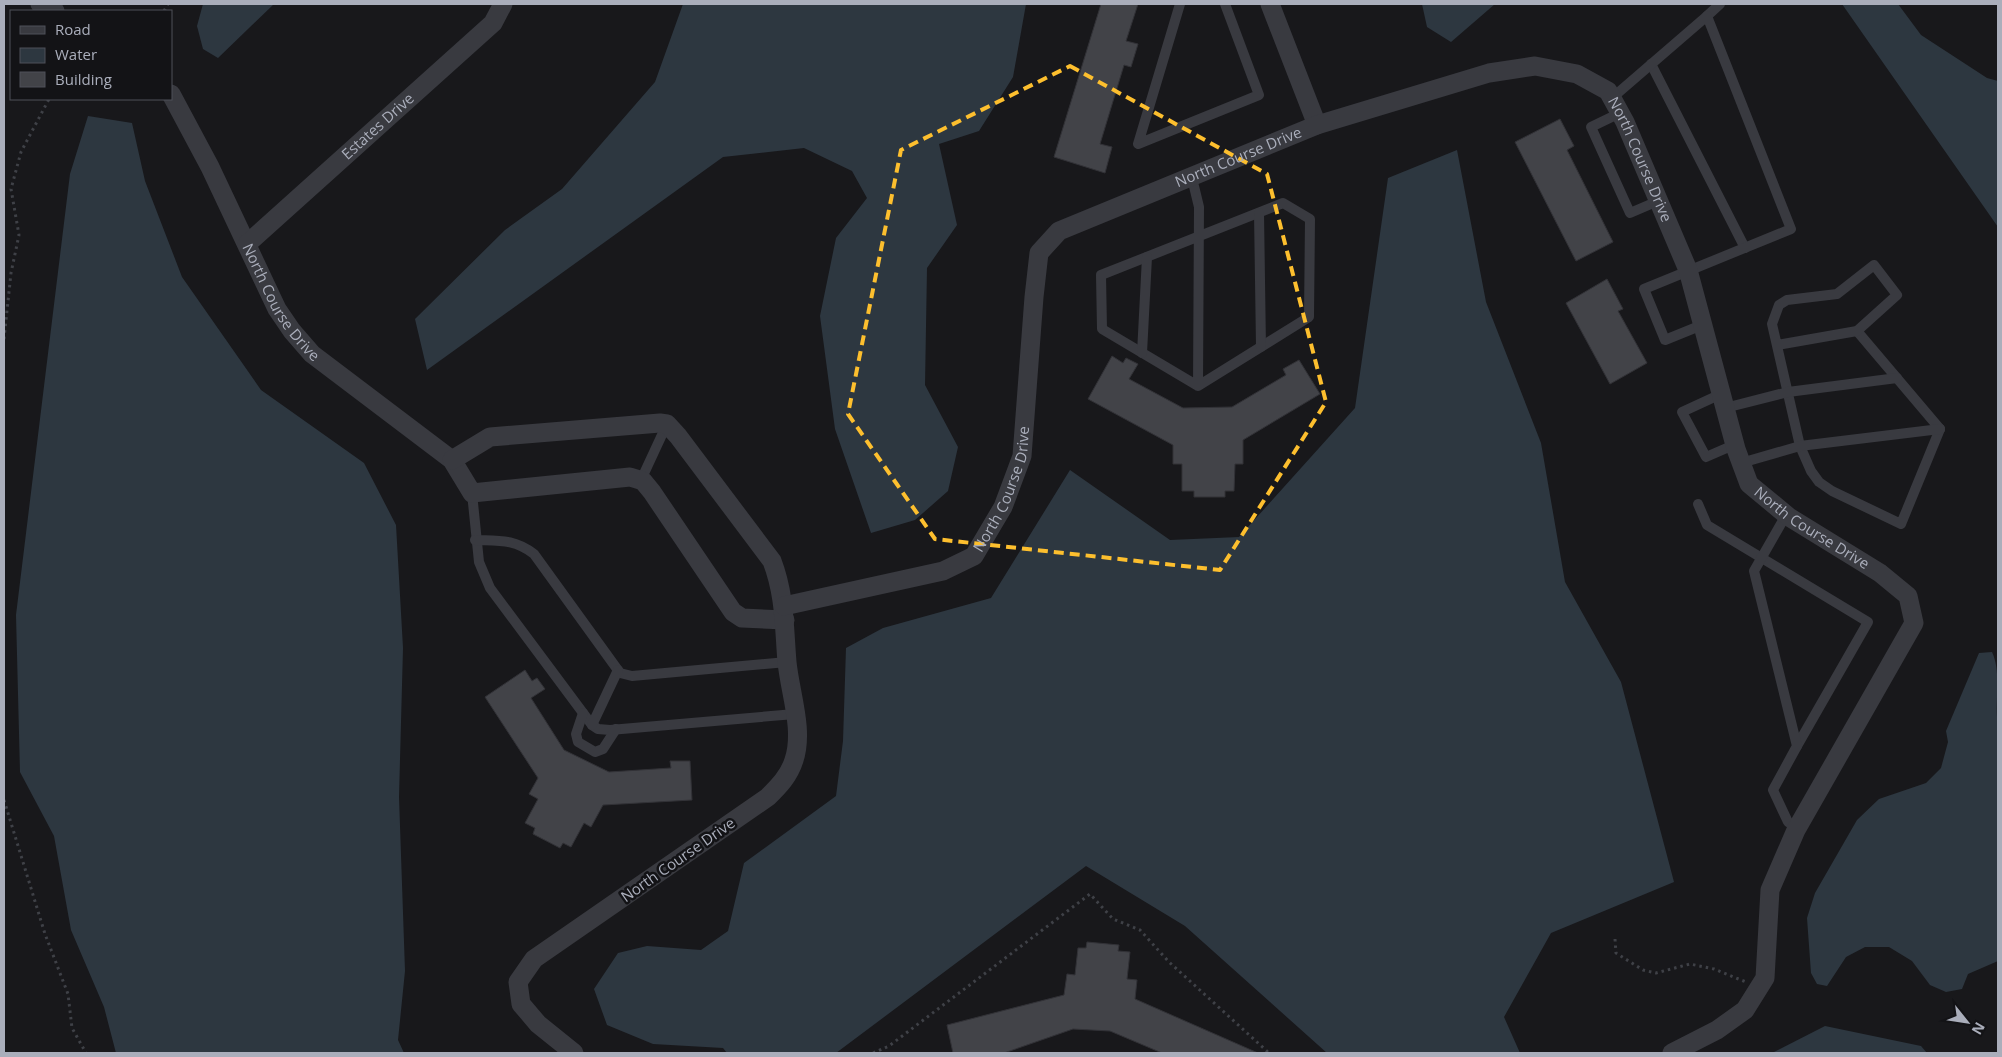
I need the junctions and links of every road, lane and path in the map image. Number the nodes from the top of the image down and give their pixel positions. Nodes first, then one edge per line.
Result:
1 (40, 4) edge
2 (503, 4) edge
3 (1180, 4) edge
4 (1225, 4) edge
5 (1270, 4) edge
6 (1720, 4) edge
7 (53, 10) edge
8 (1707, 16) junction
9 (1651, 64) junction
10 (172, 96) edge
11 (48, 100) edge
12 (1616, 106) junction
13 (1317, 125) junction
14 (1192, 178) junction
15 (1658, 200) junction
16 (1259, 213) junction
17 (1199, 236) junction
18 (247, 244) junction
19 (1745, 248) junction
20 (1147, 257) junction
21 (1688, 270) junction
22 (1702, 325) junction
23 (1857, 331) junction
24 (4, 339) edge
25 (1777, 345) junction
26 (1261, 347) junction
27 (1142, 353) junction
28 (1897, 378) junction
29 (1198, 386) junction
30 (1788, 392) junction
31 (1723, 401) junction
32 (667, 424) junction
33 (1940, 429) junction
34 (1736, 444) junction
35 (1800, 446) junction
36 (452, 460) junction
37 (1741, 463) junction
38 (640, 480) junction
39 (472, 493) junction
40 (1698, 504) dead end
41 (1786, 515) junction
42 (475, 540) junction
43 (1762, 558) junction
44 (785, 613) junction
45 (787, 662) junction
46 (618, 670) junction
47 (583, 714) junction
48 (795, 714) junction
49 (592, 725) junction
50 (616, 729) junction
51 (1797, 746) junction
52 (4, 800) edge
53 (1798, 827) junction
54 (1614, 939) dead end
55 (1751, 984) dead end
56 (86, 1053) edge
57 (574, 1053) edge
58 (873, 1053) edge
59 (1269, 1053) edge
60 (1672, 1053) edge

1 - 7 street
2 - 18 street, Estates Drive
3 - 4 lane
5 - 13 street
6 - 8 lane
8 - 9 lane
8 - 19 lane
9 - 12 lane
9 - 19 lane
10 - 18 street, North Course Drive
11 - 24 path
12 - 13 street, North Course Drive
12 - 15 street, North Course Drive
12 - 15 lane
13 - 14 street, North Course Drive
14 - 17 lane
14 - 44 street, North Course Drive
15 - 21 street, North Course Drive
16 - 17 lane
16 - 26 lane
16 - 26 lane
17 - 20 lane
17 - 29 lane
18 - 36 street, North Course Drive
19 - 21 lane
20 - 27 lane
20 - 27 lane
21 - 22 street, North Course Drive
21 - 22 lane
22 - 31 street, North Course Drive
23 - 25 lane
23 - 25 lane
23 - 28 lane
25 - 30 lane
26 - 29 lane
27 - 29 lane
28 - 30 lane
28 - 33 lane
30 - 31 lane
30 - 35 lane
31 - 34 street, North Course Drive
31 - 34 lane
32 - 36 street
32 - 38 lane
32 - 44 street, North Course Drive
33 - 35 lane
33 - 35 lane
34 - 37 street, North Course Drive
35 - 37 lane
36 - 39 street, North Course Drive
37 - 41 street, North Course Drive
38 - 39 street
38 - 44 street, North Course Drive
39 - 42 lane
40 - 43 lane
41 - 43 lane
41 - 53 street, North Course Drive
42 - 46 lane
42 - 47 lane
43 - 51 lane
43 - 51 lane
44 - 45 street, North Course Drive
45 - 46 lane
45 - 48 street, North Course Drive
46 - 49 lane
47 - 49 lane
47 - 50 lane
48 - 50 lane
48 - 57 street, North Course Drive
49 - 50 lane
51 - 53 lane
52 - 56 path
53 - 60 street, North Course Drive
54 - 55 path
58 - 59 path

